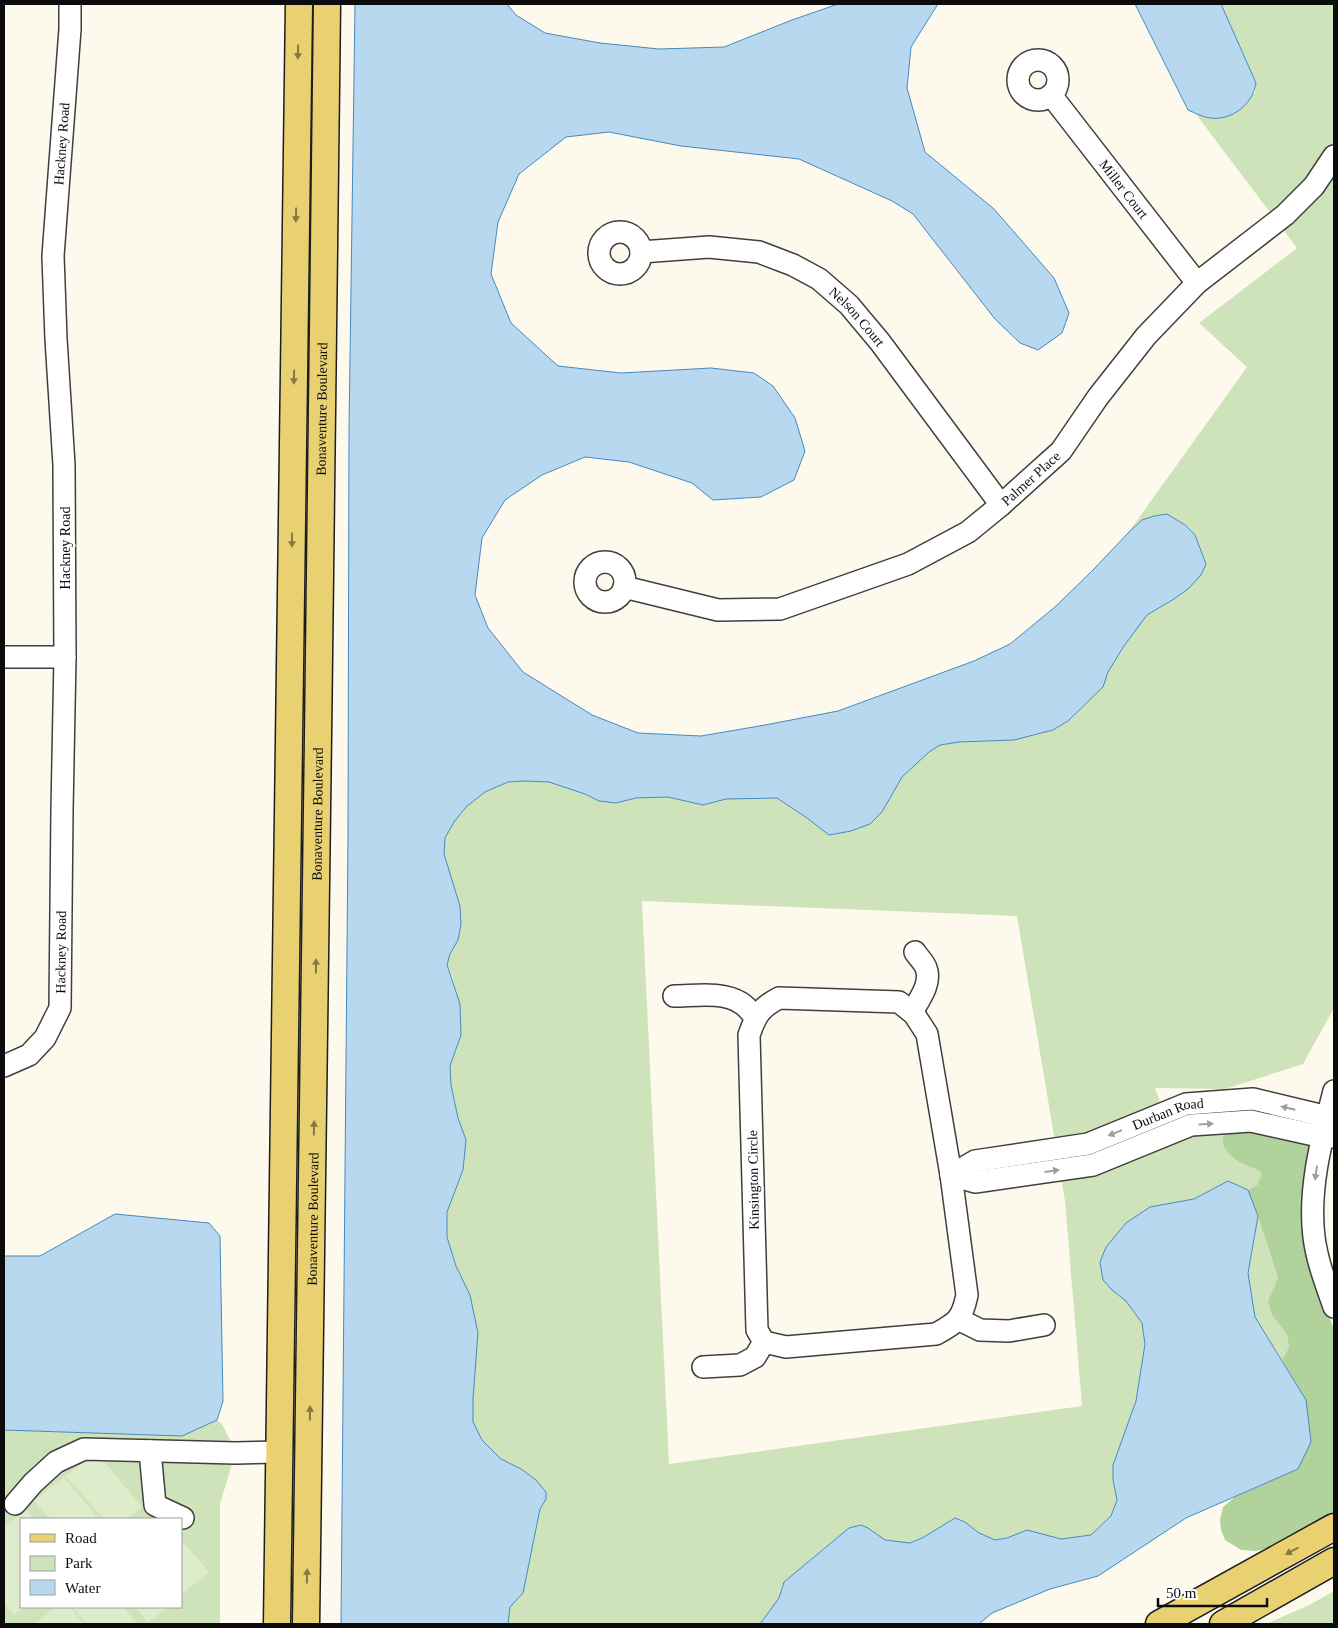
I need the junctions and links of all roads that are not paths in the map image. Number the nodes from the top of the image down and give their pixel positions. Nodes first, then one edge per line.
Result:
1 (70, 4) edge
2 (298, 4) edge
3 (327, 4) edge
4 (1051, 95) dead end
5 (1334, 156) edge
6 (640, 252) dead end
7 (1197, 283) junction
8 (1001, 505) junction
9 (624, 587) dead end
10 (65, 656) junction
11 (4, 657) edge
12 (915, 952) dead end
13 (674, 996) dead end
14 (912, 1012) junction
15 (755, 1017) junction
16 (4, 1066) edge
17 (1334, 1091) edge
18 (1330, 1128) edge
19 (1001, 1157) junction
20 (951, 1175) junction
21 (1004, 1178) junction
22 (1334, 1307) edge
23 (958, 1319) junction
24 (1044, 1325) dead end
25 (764, 1342) junction
26 (704, 1367) dead end
27 (150, 1451) junction
28 (279, 1452) junction
29 (15, 1504) dead end
30 (184, 1518) dead end
31 (1334, 1527) edge
32 (1334, 1561) edge
33 (277, 1624) edge
34 (306, 1624) edge
35 (1158, 1624) edge
36 (1223, 1624) edge

1 - 10 street, Hackney Road
2 -> 28 main road, Bonaventure Boulevard
34 -> 3 main road, Bonaventure Boulevard
4 - 7 street, Miller Court
5 - 7 street, Palmer Place
6 - 8 street, Nelson Court
7 - 8 street, Palmer Place
8 - 9 street, Palmer Place
10 - 11 street
10 - 16 street, Hackney Road
12 - 14 street
13 - 15 street
14 - 15 street
14 - 20 street
15 - 25 street, Kinsington Circle
17 - 18 street
18 -> 19 street, Durban Road
21 -> 18 street, Durban Road
18 -> 22 street
19 - 20 street, Durban Road
19 - 21 street
20 - 21 street, Durban Road
20 - 23 street
23 - 24 street
23 - 25 street
25 - 26 street
27 - 28 street
27 - 29 street
27 - 30 street
28 - 33 main road, Bonaventure Boulevard
31 -> 35 main road
32 - 36 main road

